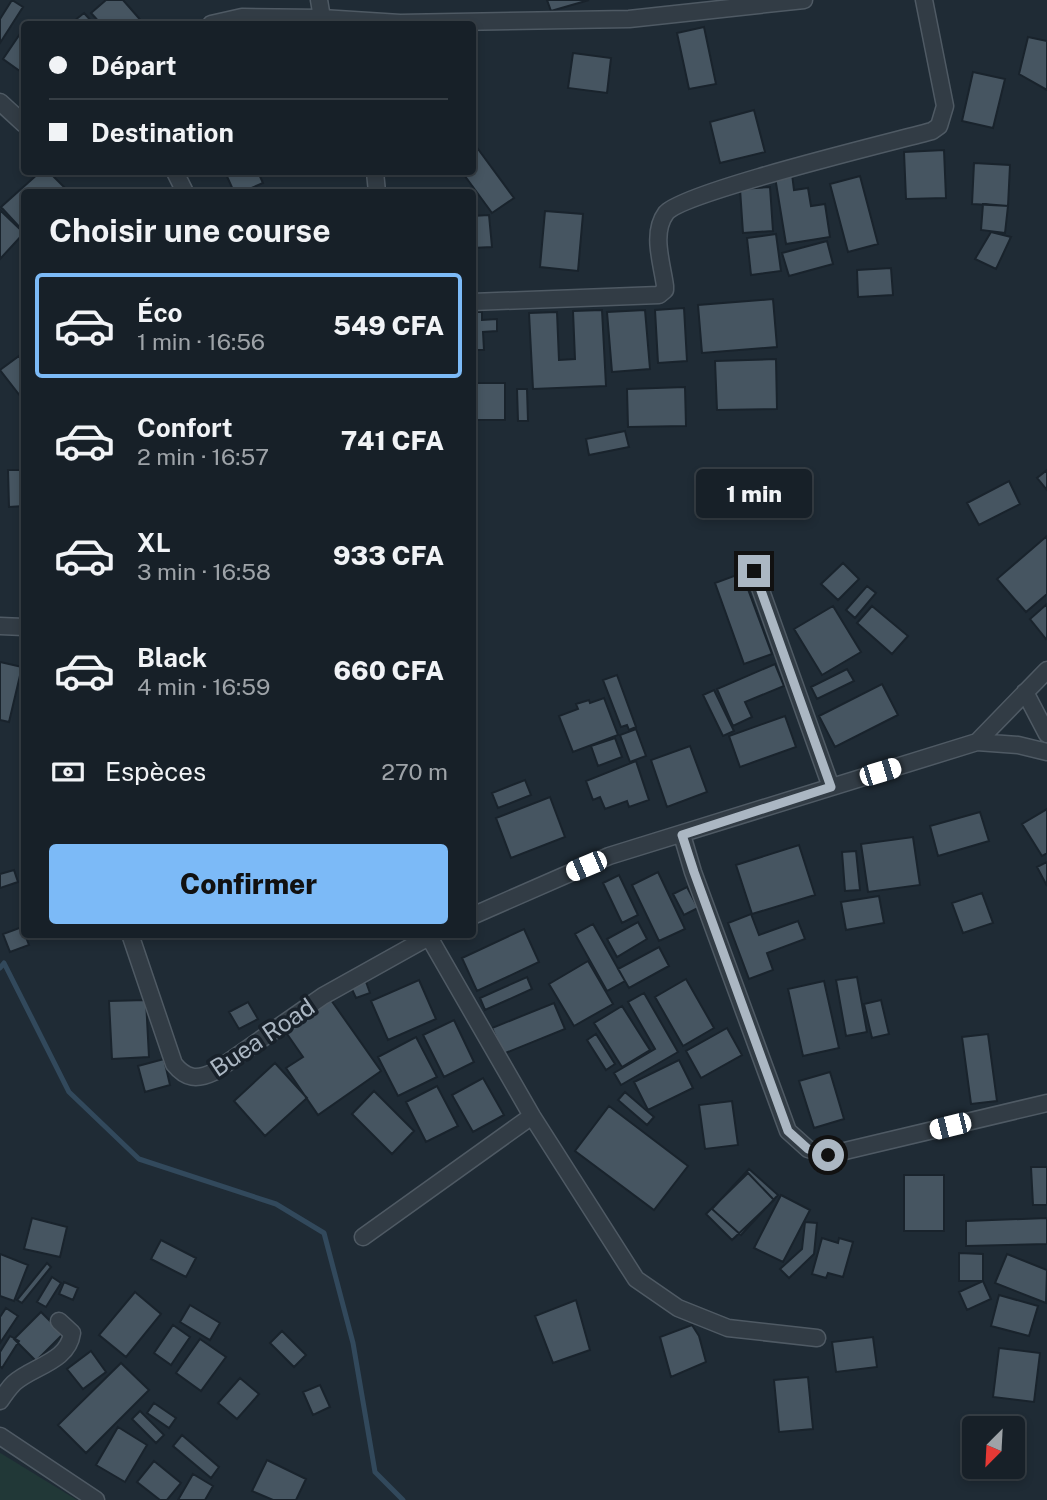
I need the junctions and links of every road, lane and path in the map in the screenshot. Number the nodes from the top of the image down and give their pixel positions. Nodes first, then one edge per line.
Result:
1 (319, 0) edge
2 (803, 0) edge
3 (924, 0) edge
4 (322, 18) junction
5 (226, 21) edge
6 (343, 21) edge
7 (476, 21) edge
8 (0, 102) edge
9 (21, 121) edge
10 (476, 302) edge
11 (754, 571) dead end
12 (0, 626) edge
13 (21, 627) edge
14 (1047, 670) edge
15 (1025, 692) junction
16 (1047, 734) edge
17 (977, 742) junction
18 (1047, 752) edge
19 (831, 787) junction
20 (682, 835) junction
21 (476, 914) edge
22 (131, 938) edge
23 (428, 938) edge
24 (433, 938) edge
25 (1047, 1102) edge
26 (532, 1116) junction
27 (363, 1237) dead end
28 (60, 1321) dead end
29 (817, 1338) dead end
30 (0, 1401) edge
31 (0, 1436) edge
32 (96, 1500) edge

1 - 4 street
2 - 7 street
3 - 10 street
4 - 5 street
4 - 6 street
8 - 9 street
11 - 19 street
12 - 13 street
14 - 15 street
15 - 16 street
15 - 17 street
17 - 18 street
17 - 19 street
19 - 20 street
20 - 21 street
20 - 25 street
22 - 23 street, Buea Road
24 - 26 street
26 - 27 street
26 - 29 street
28 - 30 street
31 - 32 street

